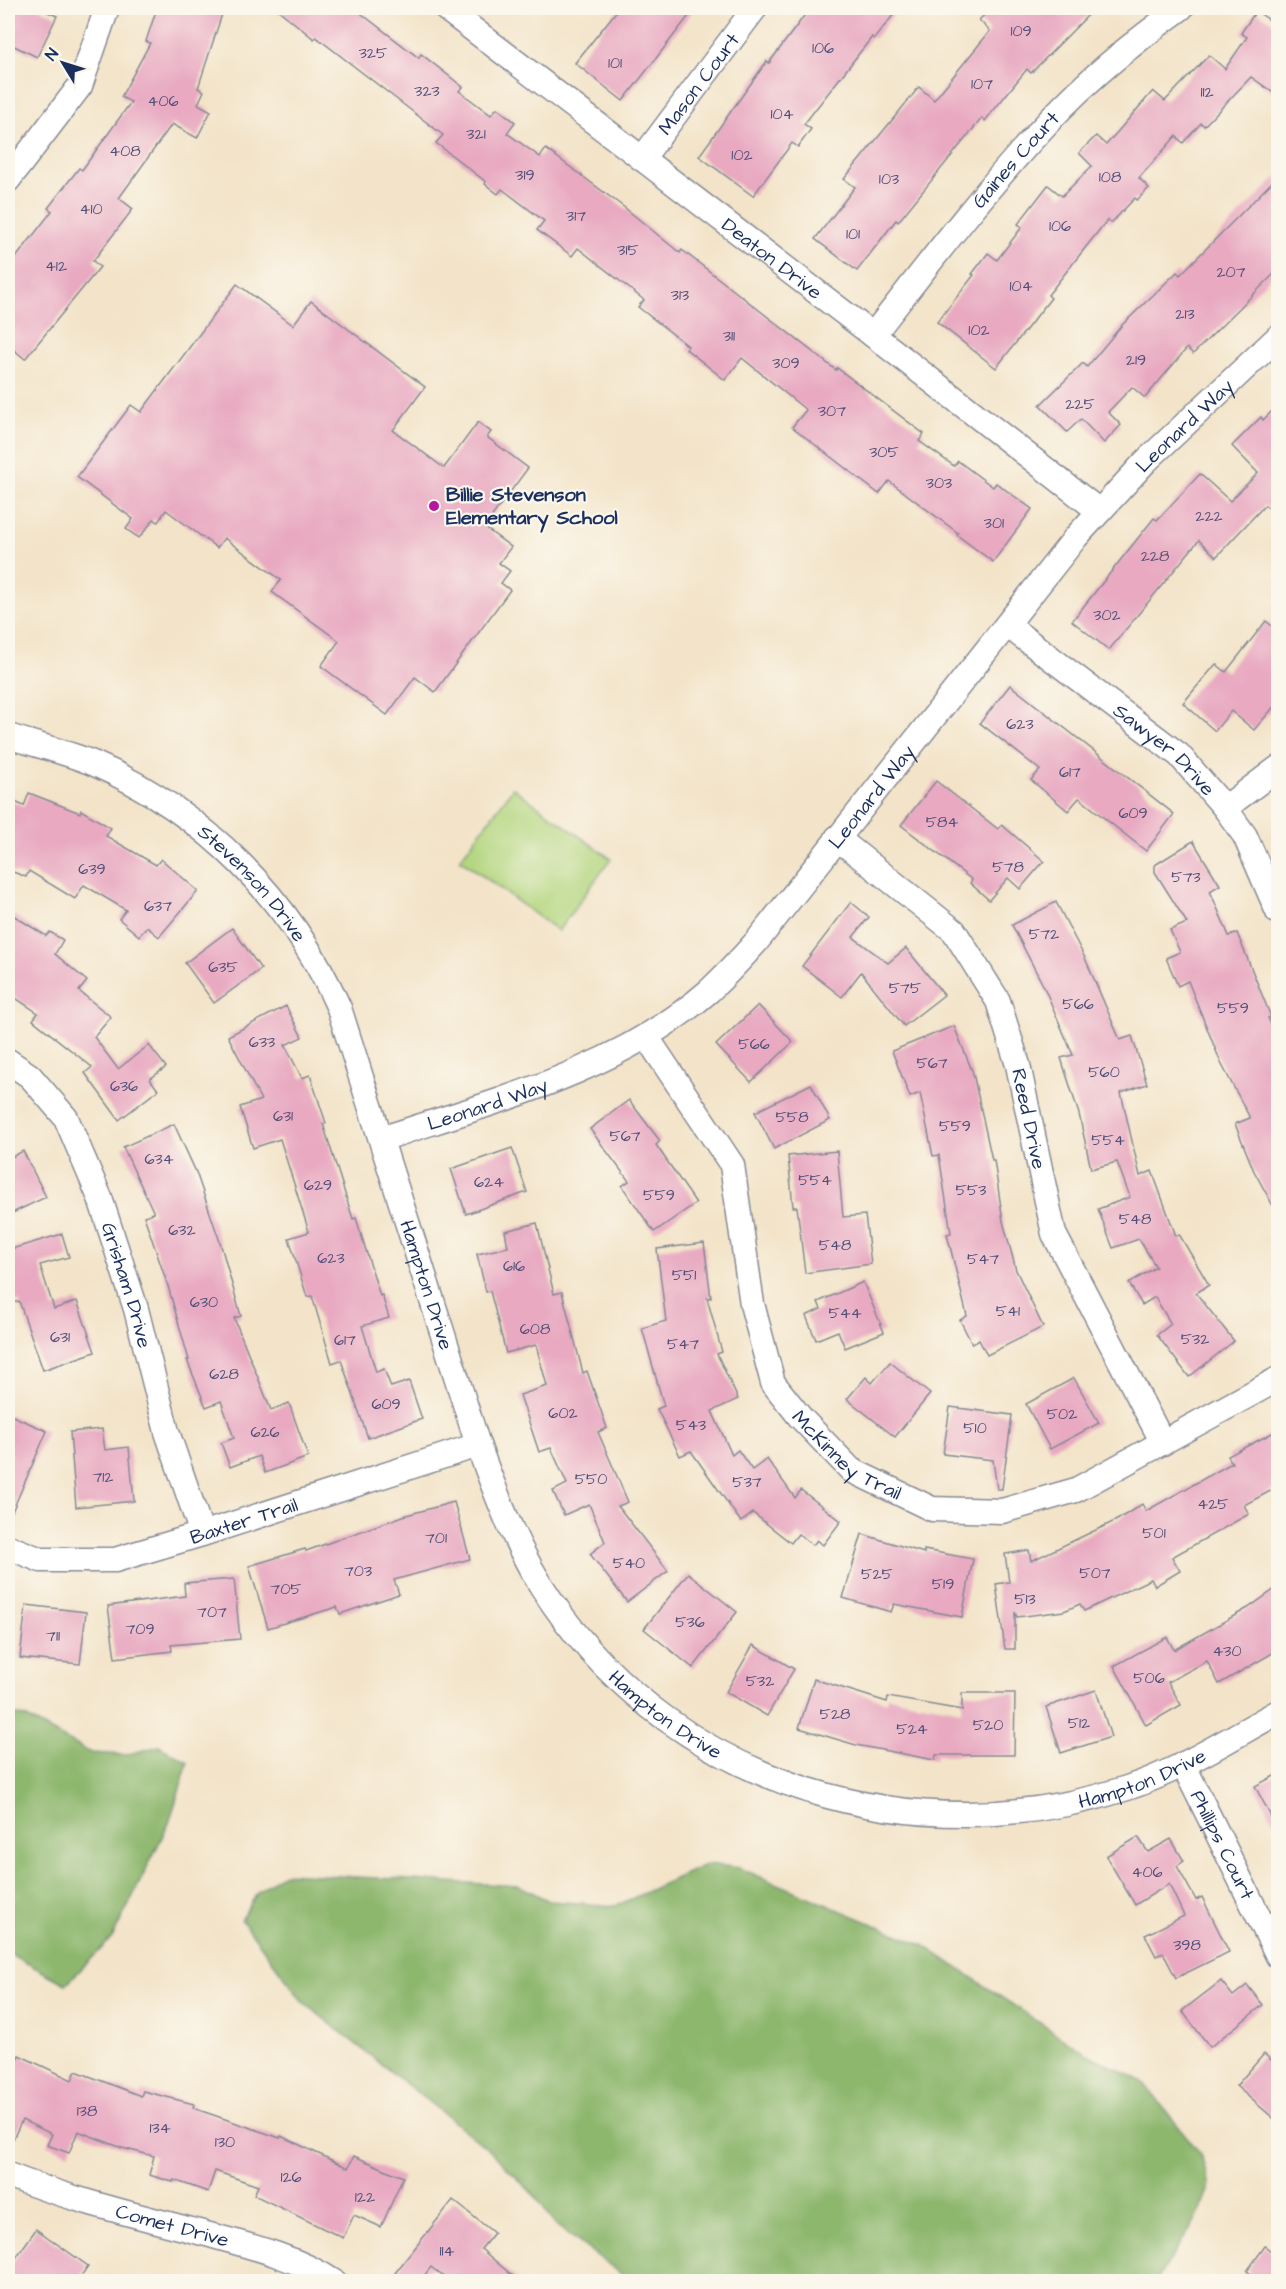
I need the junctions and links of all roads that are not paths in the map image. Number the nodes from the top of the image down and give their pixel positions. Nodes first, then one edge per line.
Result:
1 (108, 8) edge
2 (445, 8) edge
3 (755, 8) edge
4 (1181, 8) edge
5 (642, 159) junction
6 (8, 180) edge
7 (873, 335) junction
8 (1278, 337) edge
9 (1099, 511) junction
10 (1007, 625) junction
11 (8, 736) edge
12 (1278, 768) edge
13 (1225, 808) junction
14 (837, 838) junction
15 (1278, 912) edge
16 (646, 1036) junction
17 (8, 1061) edge
18 (381, 1139) junction
19 (1278, 1379) edge
20 (1163, 1443) junction
21 (478, 1444) junction
22 (202, 1534) junction
23 (8, 1547) edge
24 (1278, 1712) edge
25 (1183, 1764) junction
26 (1278, 1956) edge
27 (8, 2175) edge
28 (293, 2272) edge
29 (334, 2282) edge

1 - 6 street
2 - 5 street, Deaton Drive
3 - 5 street, Mason Court
4 - 7 street, Gaines Court
5 - 7 street, Deaton Drive
7 - 9 street, Deaton Drive
8 - 9 street, Leonard Way
9 - 10 street, Leonard Way
10 - 13 street, Sawyer Drive
10 - 14 street, Leonard Way
11 - 18 street, Stevenson Drive
12 - 13 street
13 - 15 street, Sawyer Drive
14 - 16 street, Leonard Way
14 - 20 street, Reed Drive
16 - 18 street, Leonard Way
16 - 20 street, McKinney Trail
17 - 22 street, Grisham Drive
18 - 21 street, Hampton Drive
19 - 20 street, McKinney Trail
21 - 22 street, Baxter Trail
21 - 25 street, Hampton Drive
22 - 23 street, Baxter Trail
24 - 25 street, Hampton Drive
25 - 26 street, Phillips Court
27 - 28 street, Comet Drive
28 - 29 street, Comet Drive

